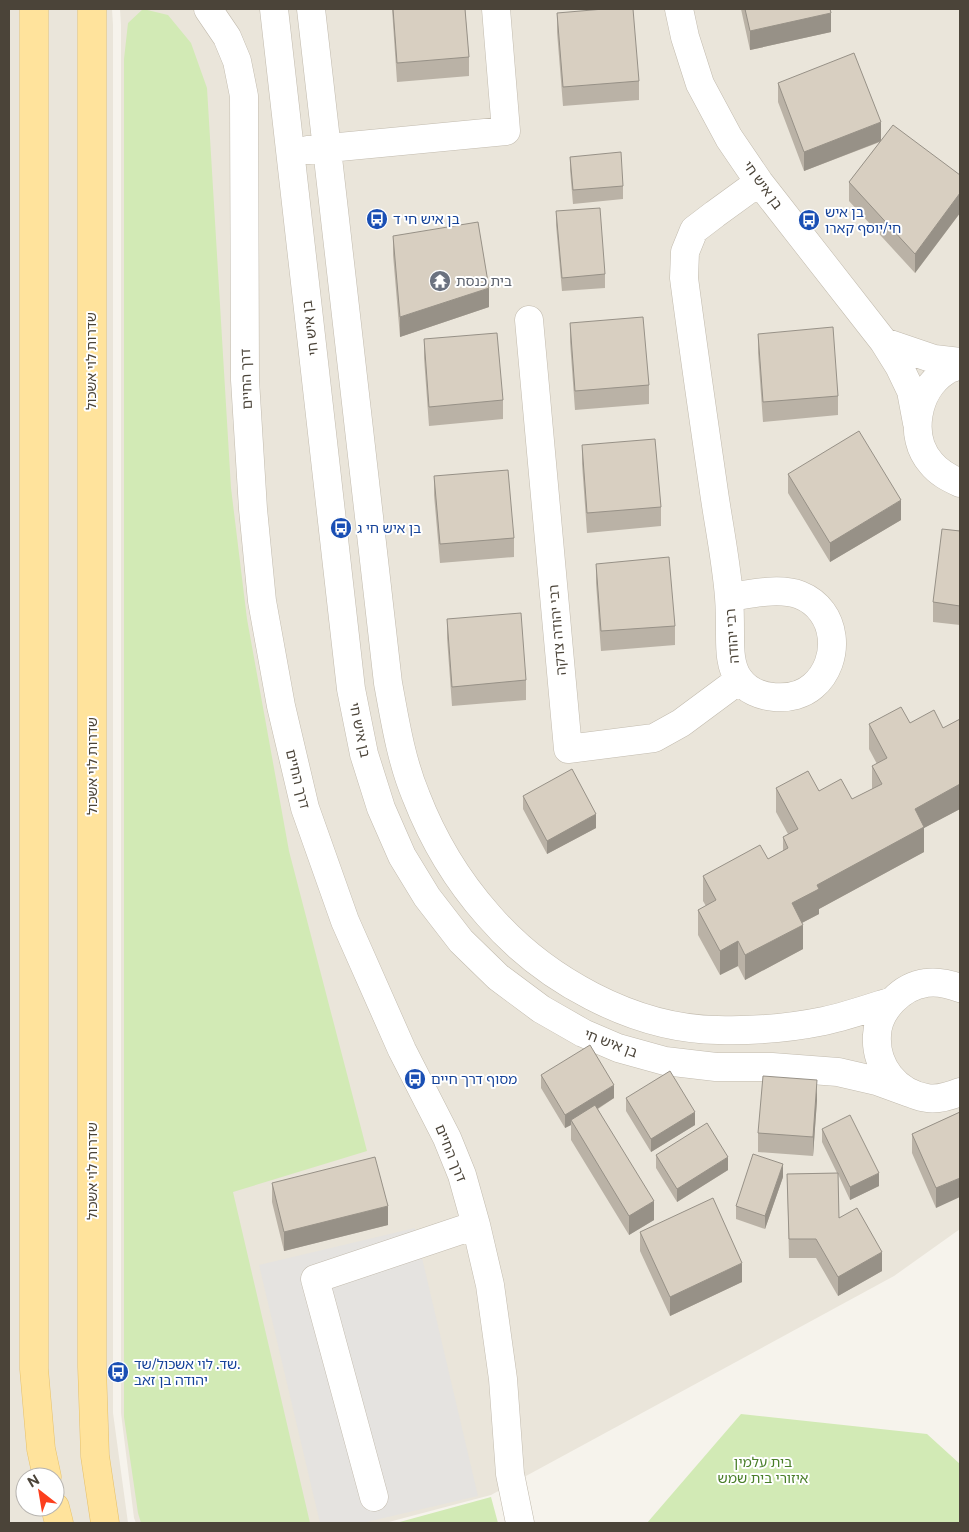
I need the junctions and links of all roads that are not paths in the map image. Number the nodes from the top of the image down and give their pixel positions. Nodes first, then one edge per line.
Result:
1 (34, 9) edge
2 (92, 9) edge
3 (208, 9) edge
4 (274, 9) edge
5 (311, 9) edge
6 (496, 9) edge
7 (679, 9) edge
8 (327, 149) junction
9 (290, 151) junction
10 (759, 182) junction
11 (529, 320) dead end
12 (884, 342) junction
13 (960, 364) edge
14 (917, 422) junction
15 (960, 483) edge
16 (729, 597) junction
17 (739, 680) junction
18 (960, 965) edge
19 (926, 983) junction
20 (960, 988) edge
21 (892, 1001) junction
22 (960, 1092) edge
23 (910, 1094) junction
24 (476, 1225) junction
25 (45, 1467) edge
26 (374, 1497) dead end
27 (105, 1523) edge
28 (520, 1523) edge

1 - 25 main road
2 - 27 main road, שדרות לוי אשכול
3 - 24 street, דרך החיים
4 - 9 street, בן איש חי
5 - 8 street
6 - 8 street
7 - 10 street, בן איש חי
8 - 9 street
8 - 21 street
9 - 23 street, בן איש חי
10 - 12 street, בן איש חי
10 - 16 street
11 - 17 street, רבי יהודה צדקה
12 - 13 street
12 - 14 street, בן איש חי
13 - 14 street
14 - 15 street, בן איש חי
16 - 17 street, רבי יהודה
16 - 17 street, רבי יהודה
18 - 19 street
19 - 20 street
19 - 21 street
21 - 23 street
22 - 23 street, בן איש חי
24 - 26 street
24 - 28 street, דרך החיים

